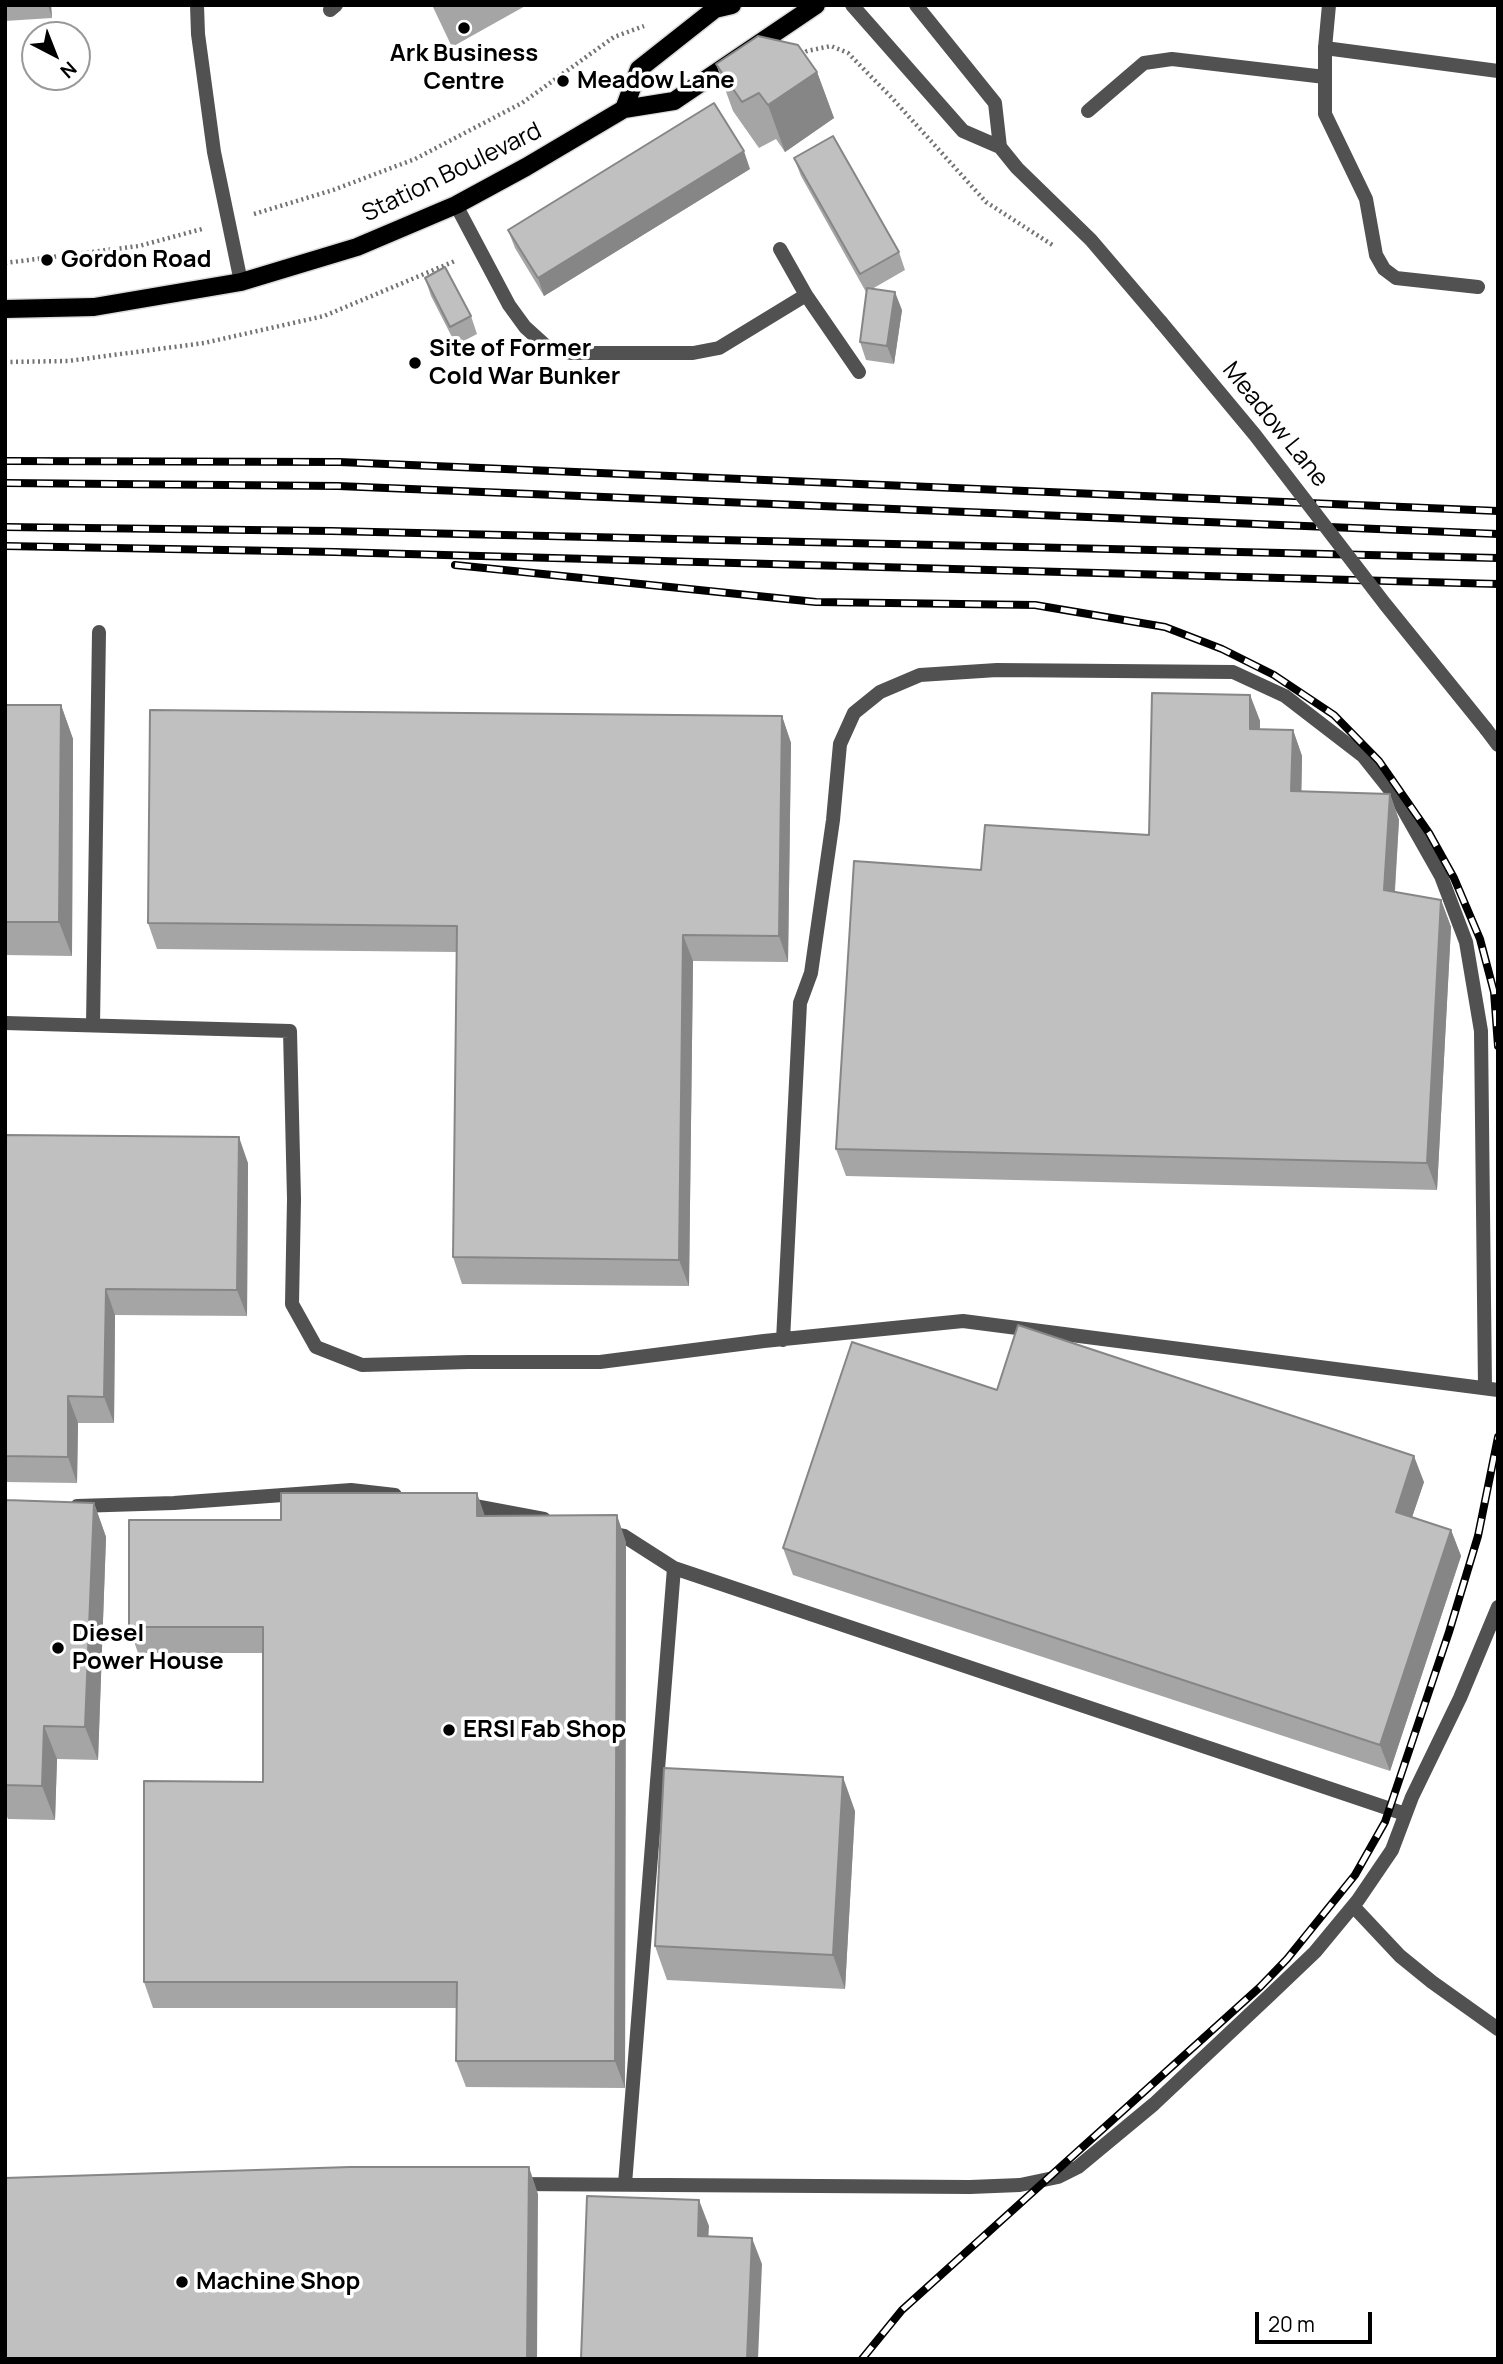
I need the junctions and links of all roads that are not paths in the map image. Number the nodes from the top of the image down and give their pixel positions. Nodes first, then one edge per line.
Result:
1 (197, 5) edge
2 (816, 5) edge
3 (852, 5) edge
4 (916, 5) edge
5 (1329, 5) edge
6 (721, 7) edge
7 (1325, 48) junction
8 (1498, 71) edge
9 (1325, 77) junction
10 (624, 109) junction
11 (1088, 111) dead end
12 (1000, 147) junction
13 (456, 205) junction
14 (780, 249) dead end
15 (241, 282) junction
16 (1478, 287) dead end
17 (806, 295) junction
18 (5, 310) edge
19 (859, 372) dead end
20 (99, 632) dead end
21 (1498, 745) edge
22 (5, 1023) edge
23 (93, 1025) junction
24 (783, 1340) junction
25 (1491, 1389) edge
26 (413, 1496) edge
27 (451, 1502) edge
28 (57, 1507) edge
29 (556, 1522) edge
30 (597, 1530) edge
31 (674, 1568) junction
32 (1498, 1606) edge
33 (1405, 1814) junction
34 (1353, 1906) junction
35 (1498, 2029) edge
36 (501, 2183) edge
37 (625, 2185) junction

1 - 15 street
2 - 10 main road, Station Boulevard
3 - 12 street, Meadow Lane
4 - 12 street
5 - 7 street
6 - 10 main road
7 - 8 street
7 - 9 street
9 - 11 street
9 - 16 street
10 - 13 main road, Station Boulevard
12 - 21 street, Meadow Lane, bridge
13 - 15 main road, Station Boulevard
13 - 17 street
14 - 17 street
15 - 18 main road, Station Boulevard
17 - 19 street
20 - 23 street
22 - 23 street
23 - 24 street
24 - 25 street
24 - 25 street
26 - 28 street
27 - 29 street
30 - 31 street
31 - 33 street
31 - 37 street
32 - 33 street
33 - 34 street
34 - 35 street
34 - 37 street
36 - 37 street

